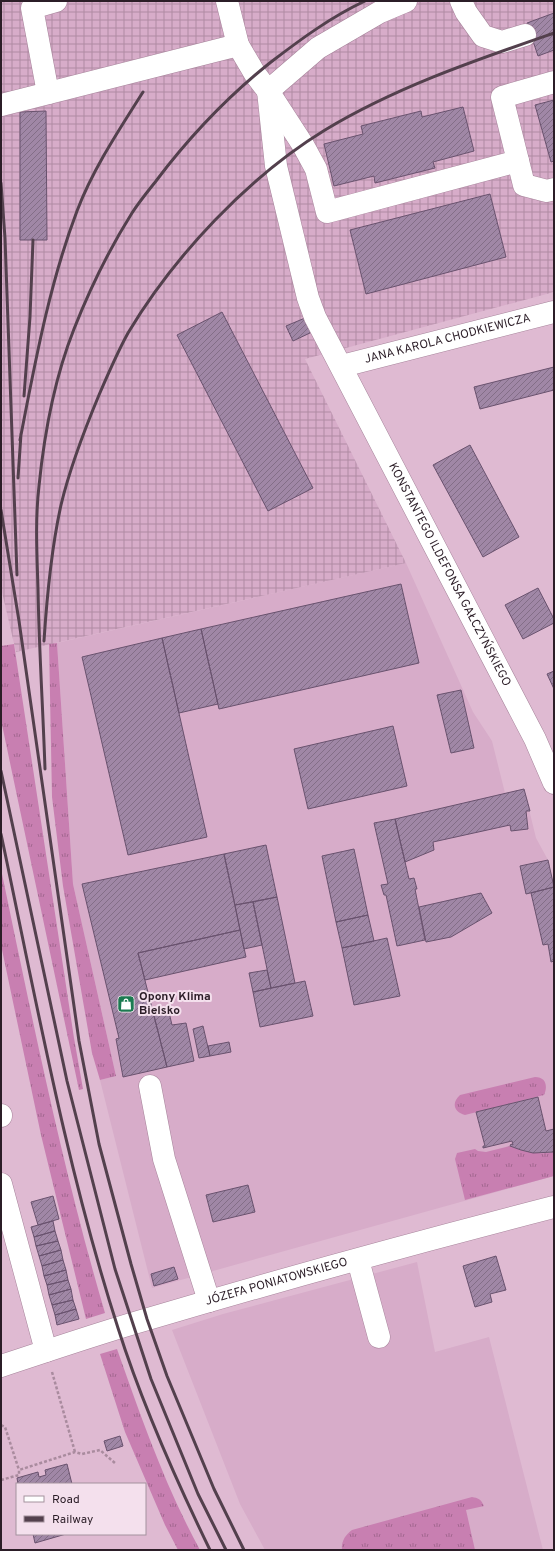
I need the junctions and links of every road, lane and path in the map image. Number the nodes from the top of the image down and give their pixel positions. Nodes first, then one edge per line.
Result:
1 (56, 1) edge
2 (227, 1) edge
3 (406, 1) edge
4 (461, 1) edge
5 (524, 35) dead end
6 (238, 45) junction
7 (554, 82) edge
8 (268, 91) junction
9 (48, 93) junction
10 (1, 105) edge
11 (518, 161) junction
12 (554, 190) edge
13 (554, 312) edge
14 (342, 366) junction
15 (554, 783) edge
16 (150, 1086) dead end
17 (1, 1184) edge
18 (554, 1207) edge
19 (358, 1260) junction
20 (209, 1301) junction
21 (379, 1336) dead end
22 (48, 1358) junction
23 (1, 1366) edge
24 (1, 1425) edge
25 (75, 1452) junction
26 (116, 1464) dead end
27 (19, 1470) junction
28 (1, 1480) edge

1 - 9 street
2 - 6 street
3 - 8 street
4 - 5 street
6 - 8 street
6 - 9 street
7 - 11 street
8 - 11 street
8 - 14 street, KONSTANTEGO ILDEFONSA GAŁCZYŃSKIEGO
9 - 10 street
11 - 12 street
13 - 14 street, JANA KAROLA CHODKIEWICZA
14 - 15 street, KONSTANTEGO ILDEFONSA GAŁCZYŃSKIEGO
16 - 20 street
17 - 22 street
18 - 19 street, JÓZEFA PONIATOWSKIEGO
19 - 20 street, JÓZEFA PONIATOWSKIEGO
19 - 21 street
20 - 22 street, JÓZEFA PONIATOWSKIEGO
22 - 23 street, JÓZEFA PONIATOWSKIEGO
22 - 25 path
24 - 27 path
25 - 26 path
25 - 27 path
27 - 28 path

